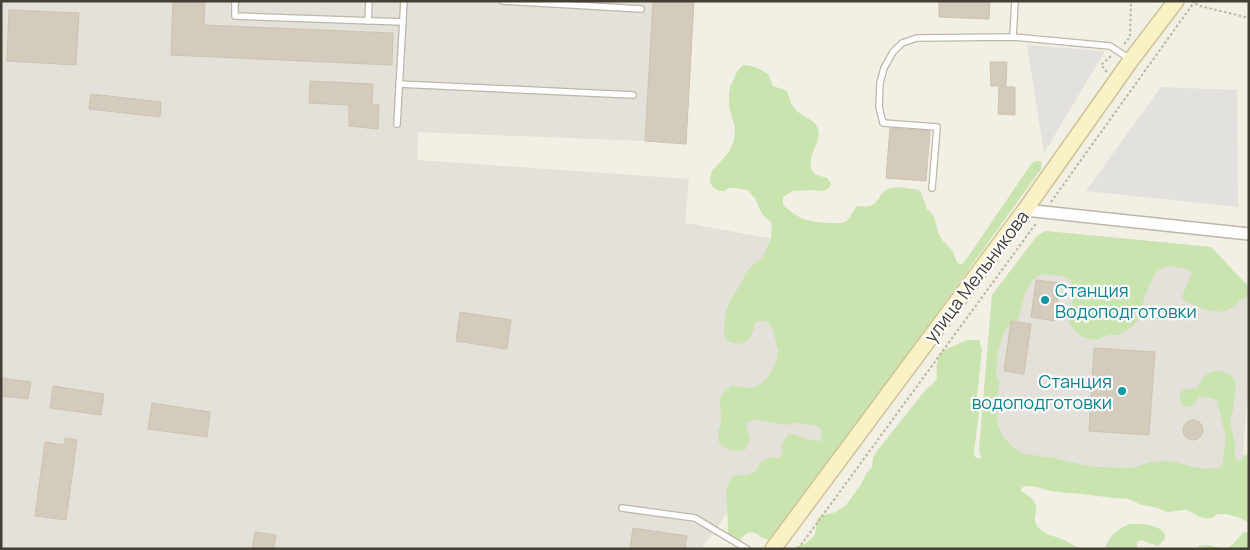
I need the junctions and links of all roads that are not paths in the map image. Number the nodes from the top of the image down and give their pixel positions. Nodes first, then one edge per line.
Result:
1 (235, 1) edge
2 (369, 1) edge
3 (404, 1) edge
4 (503, 1) edge
5 (1015, 1) edge
6 (1176, 1) edge
7 (641, 9) dead end
8 (368, 21) junction
9 (403, 22) junction
10 (1013, 37) junction
11 (1132, 60) junction
12 (399, 84) junction
13 (633, 95) dead end
14 (397, 124) dead end
15 (932, 188) dead end
16 (1026, 210) junction
17 (1249, 234) edge
18 (622, 508) dead end
19 (747, 549) edge
20 (773, 549) edge

1 - 8 lane
2 - 8 lane
3 - 9 lane
4 - 7 lane
5 - 10 lane
6 - 11 street, улица Мельникова
8 - 9 lane
9 - 12 lane
10 - 11 lane
10 - 15 lane
11 - 16 street, улица Мельникова
12 - 13 lane
12 - 14 lane
16 - 17 street
16 - 20 street, улица Мельникова
18 - 19 lane

